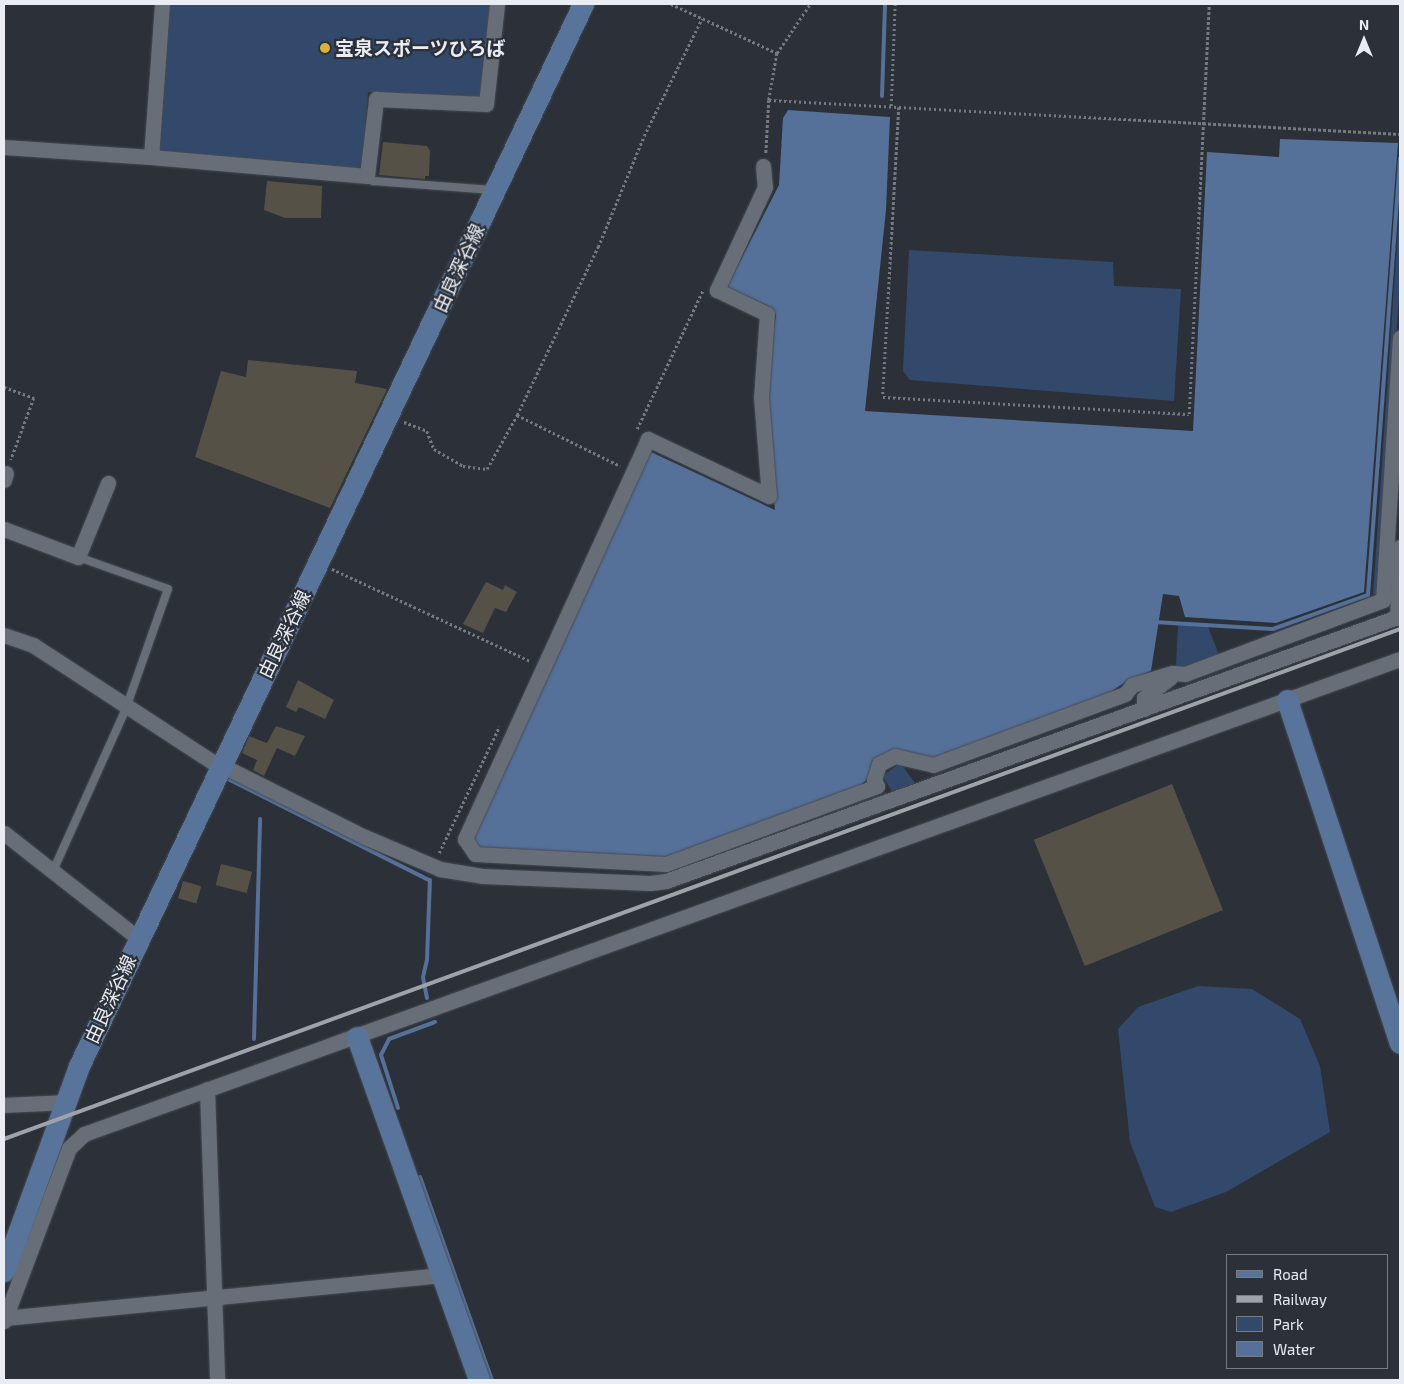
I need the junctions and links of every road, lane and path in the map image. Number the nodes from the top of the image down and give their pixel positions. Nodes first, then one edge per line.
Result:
1 (162, 4) edge
2 (497, 4) edge
3 (583, 4) edge
4 (671, 4) edge
5 (810, 4) edge
6 (895, 4) edge
7 (1209, 4) edge
8 (702, 18) junction
9 (777, 53) junction
10 (769, 100) junction
11 (891, 106) junction
12 (899, 107) junction
13 (1202, 123) junction
14 (1400, 134) edge
15 (4, 147) edge
16 (150, 157) junction
17 (763, 166) joint
18 (367, 176) junction
19 (489, 189) junction
20 (704, 287) dead end
21 (1400, 338) edge
22 (4, 387) edge
23 (388, 415) junction
24 (516, 415) junction
25 (636, 430) dead end
26 (624, 457) dead end
27 (620, 466) junction
28 (616, 475) dead end
29 (5, 476) edge
30 (108, 483) dead end
31 (4, 529) edge
32 (1400, 547) edge
33 (78, 557) junction
34 (318, 563) junction
35 (1399, 617) edge
36 (4, 634) edge
37 (534, 652) dead end
38 (1400, 659) edge
39 (530, 661) junction
40 (526, 670) dead end
41 (1177, 673) junction
42 (1287, 700) junction
43 (126, 706) junction
44 (1144, 709) junction
45 (501, 724) dead end
46 (220, 766) junction
47 (4, 833) edge
48 (433, 866) junction
49 (54, 871) junction
50 (138, 938) junction
51 (357, 1037) junction
52 (1400, 1043) edge
53 (208, 1089) junction
54 (67, 1102) junction
55 (4, 1105) edge
56 (4, 1271) edge
57 (440, 1275) junction
58 (215, 1298) junction
59 (4, 1320) edge
60 (217, 1380) edge
61 (479, 1380) edge

1 - 16 street
2 - 18 street
3 - 19 main road, 由良深谷線
4 - 8 path
5 - 9 path
6 - 11 path
7 - 13 path
8 - 9 path
8 - 24 path
9 - 10 path
10 - 11 path
10 - 17 path
11 - 12 path
12 - 13 path
12 - 13 path
13 - 14 path
15 - 16 street
16 - 18 street
17 - 41 street
18 - 19 lane
19 - 23 main road, 由良深谷線
20 - 25 path
21 - 41 street
22 - 29 path
23 - 24 path
23 - 34 main road, 由良深谷線
24 - 27 path
26 - 27 path
27 - 28 path
30 - 33 street
31 - 33 street
32 - 35 street
33 - 43 lane
34 - 39 path
34 - 46 main road, 由良深谷線
35 - 44 street
36 - 43 street
37 - 39 path
38 - 42 street
39 - 40 path
41 - 44 street
42 - 51 street
42 - 52 main road
43 - 46 street
43 - 49 lane
44 - 48 street
45 - 48 path
46 - 48 street
46 - 50 main road, 由良深谷線
47 - 49 street
49 - 50 street
50 - 54 main road, 由良深谷線
51 - 53 street
51 - 57 main road
53 - 58 street
53 - 59 street
54 - 55 street
54 - 56 main road, 由良深谷線
57 - 58 street
57 - 61 main road
58 - 59 street
58 - 60 street

